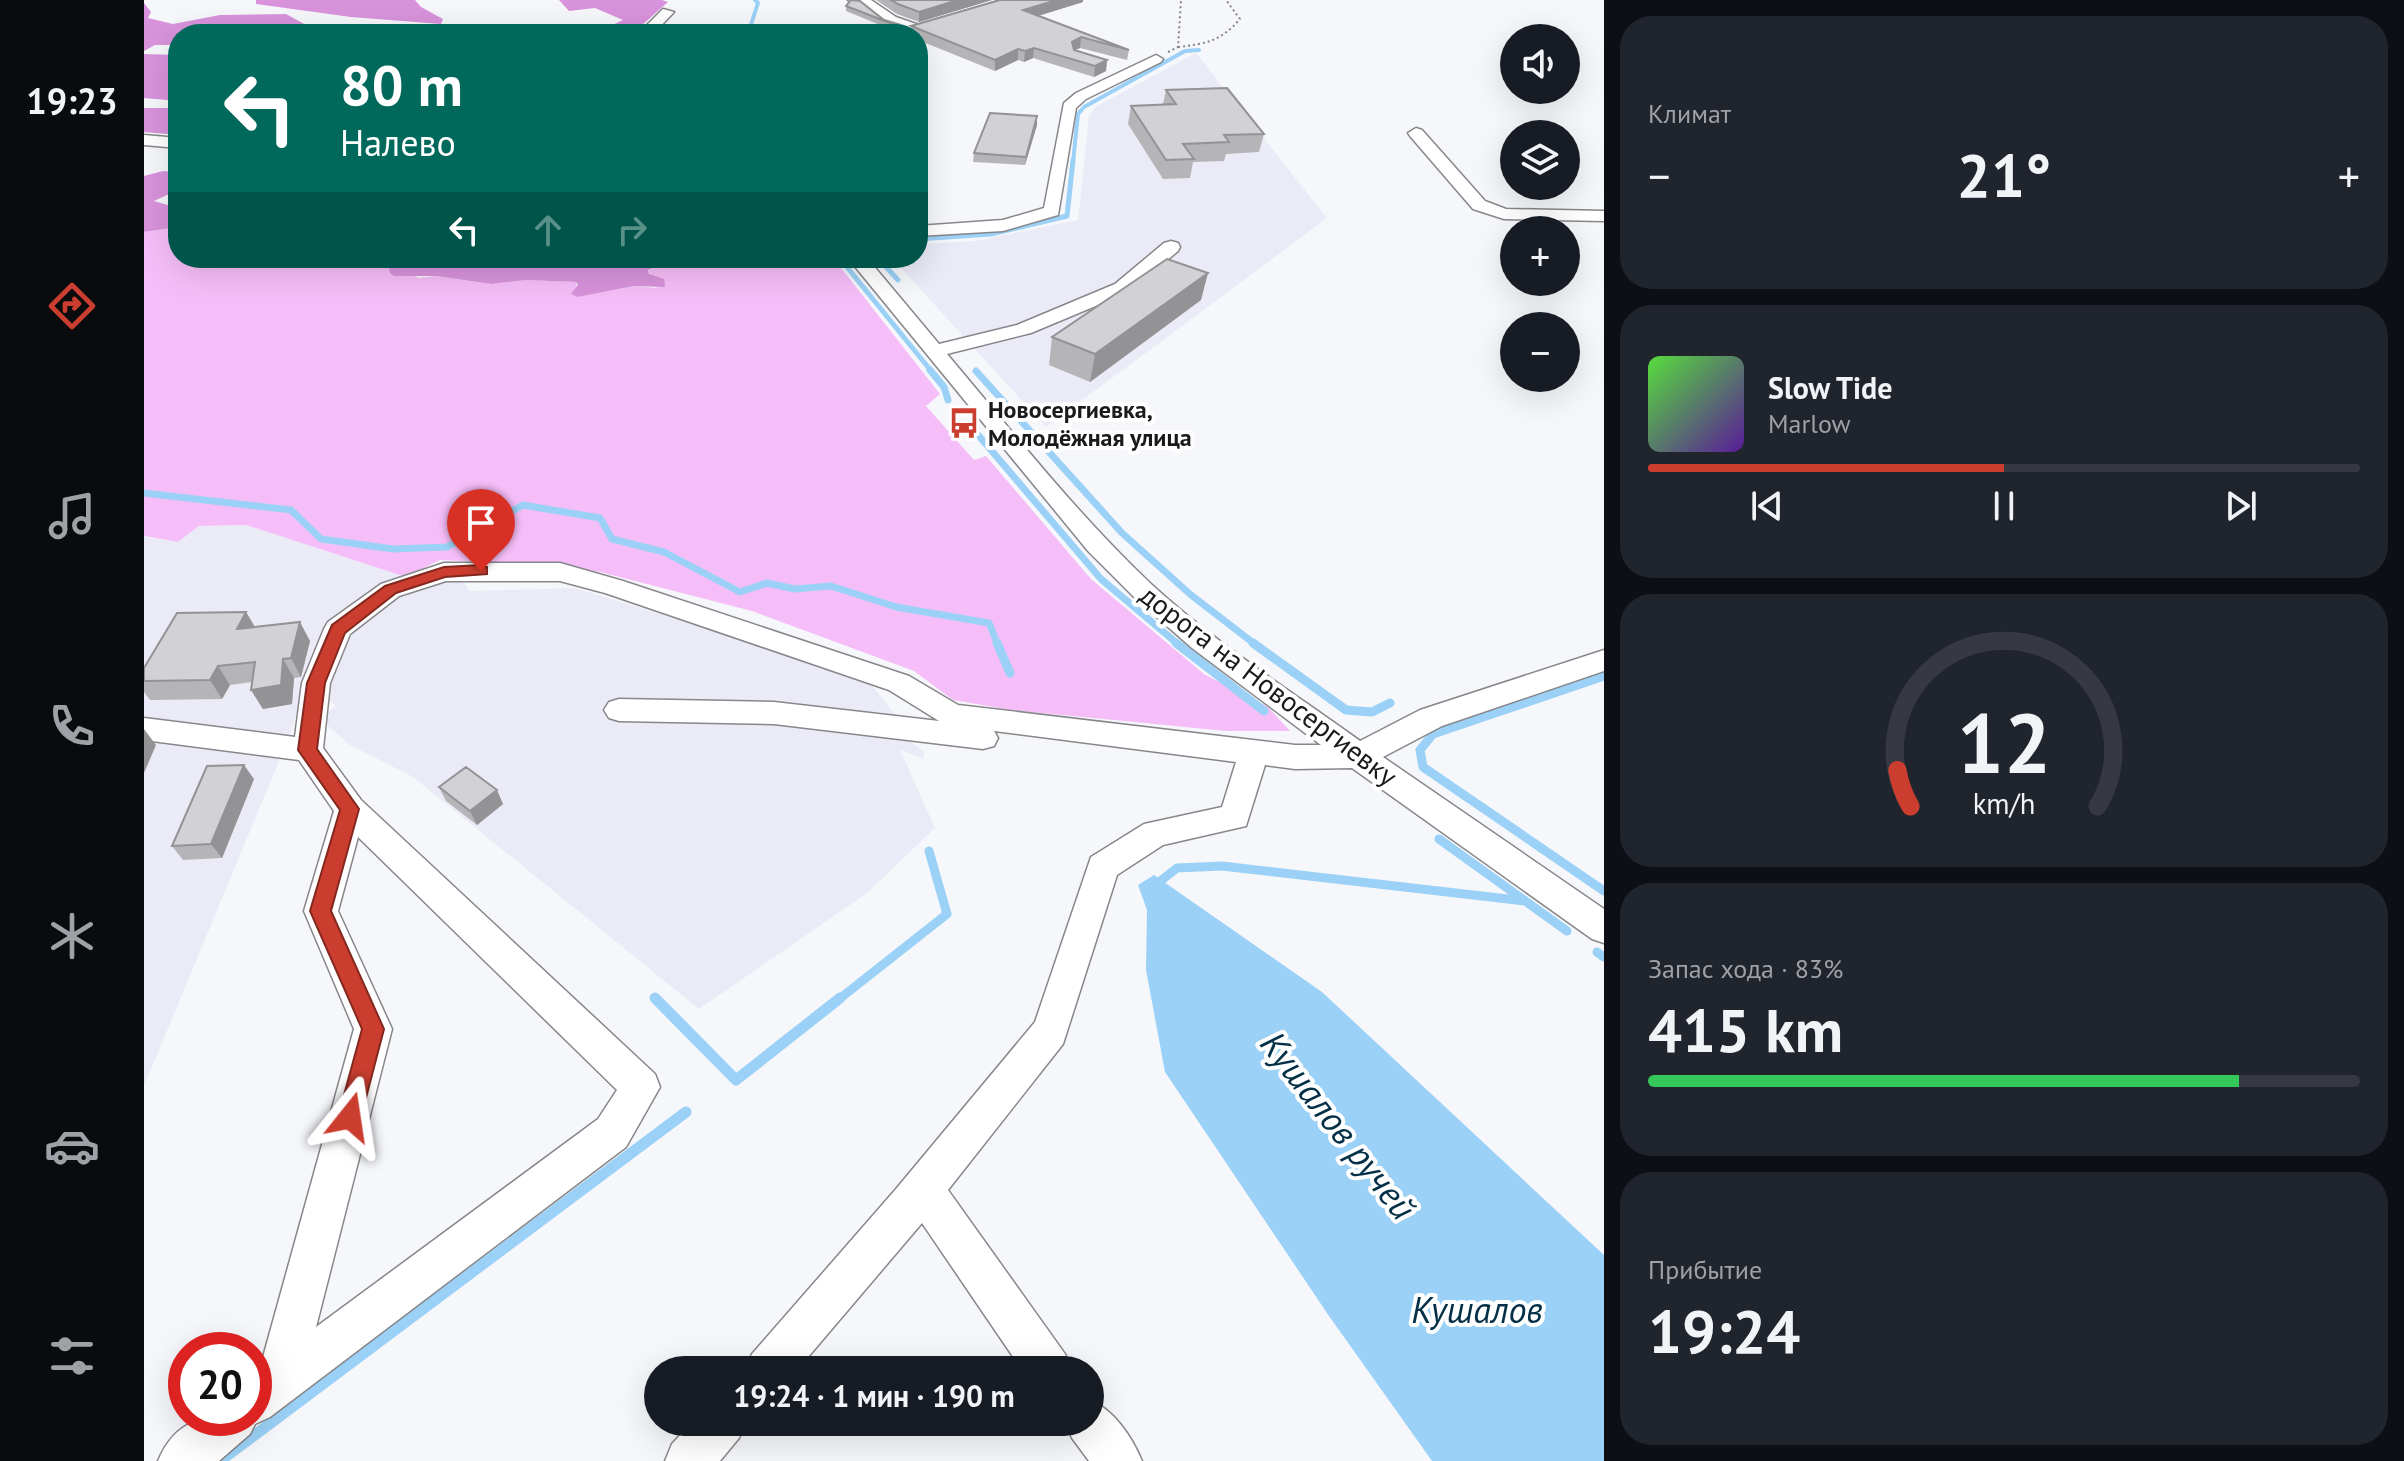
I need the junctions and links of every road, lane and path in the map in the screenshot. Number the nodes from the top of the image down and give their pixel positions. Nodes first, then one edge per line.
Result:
1 (854, 0) edge
2 (864, 0) edge
3 (1016, 0) edge
4 (1181, 0) edge
5 (1226, 0) edge
6 (668, 12) dead end
7 (655, 24) edge
8 (903, 24) edge
9 (928, 26) edge
10 (1178, 47) junction
11 (1156, 59) joint
12 (1105, 63) edge
13 (1132, 71) junction
14 (1416, 133) dead end
15 (144, 140) edge
16 (168, 142) edge
17 (1604, 216) edge
18 (928, 231) edge
19 (1171, 247) dead end
20 (865, 268) edge
21 (934, 351) junction
22 (1604, 660) edge
23 (619, 710) dead end
24 (144, 729) edge
25 (308, 750) junction
26 (1358, 756) junction
27 (1295, 757) junction
28 (1250, 765) junction
29 (350, 809) junction
30 (1604, 928) edge
31 (923, 1190) junction
32 (780, 1356) edge
33 (1039, 1356) edge
34 (272, 1371) edge
35 (272, 1387) edge
36 (212, 1436) edge
37 (711, 1436) edge
38 (1099, 1436) edge
39 (182, 1461) edge
40 (689, 1461) edge
41 (1118, 1461) edge

1 - 2 street
2 - 8 street
3 - 9 street
4 - 10 path
5 - 10 path
6 - 7 street
10 - 11 path
11 - 13 street
12 - 13 street
13 - 18 street
14 - 17 street
15 - 16 street
19 - 21 street
20 - 21 street, дорога на Новосергиевку
21 - 26 street, дорога на Новосергиевку
22 - 26 street
23 - 28 street
24 - 25 street
25 - 27 street
25 - 29 street
26 - 27 street
26 - 30 street, дорога на Новосергиевку
27 - 28 street
28 - 31 street
29 - 34 street
29 - 35 street
31 - 32 street
31 - 33 street
36 - 39 street
37 - 40 street
38 - 41 street

